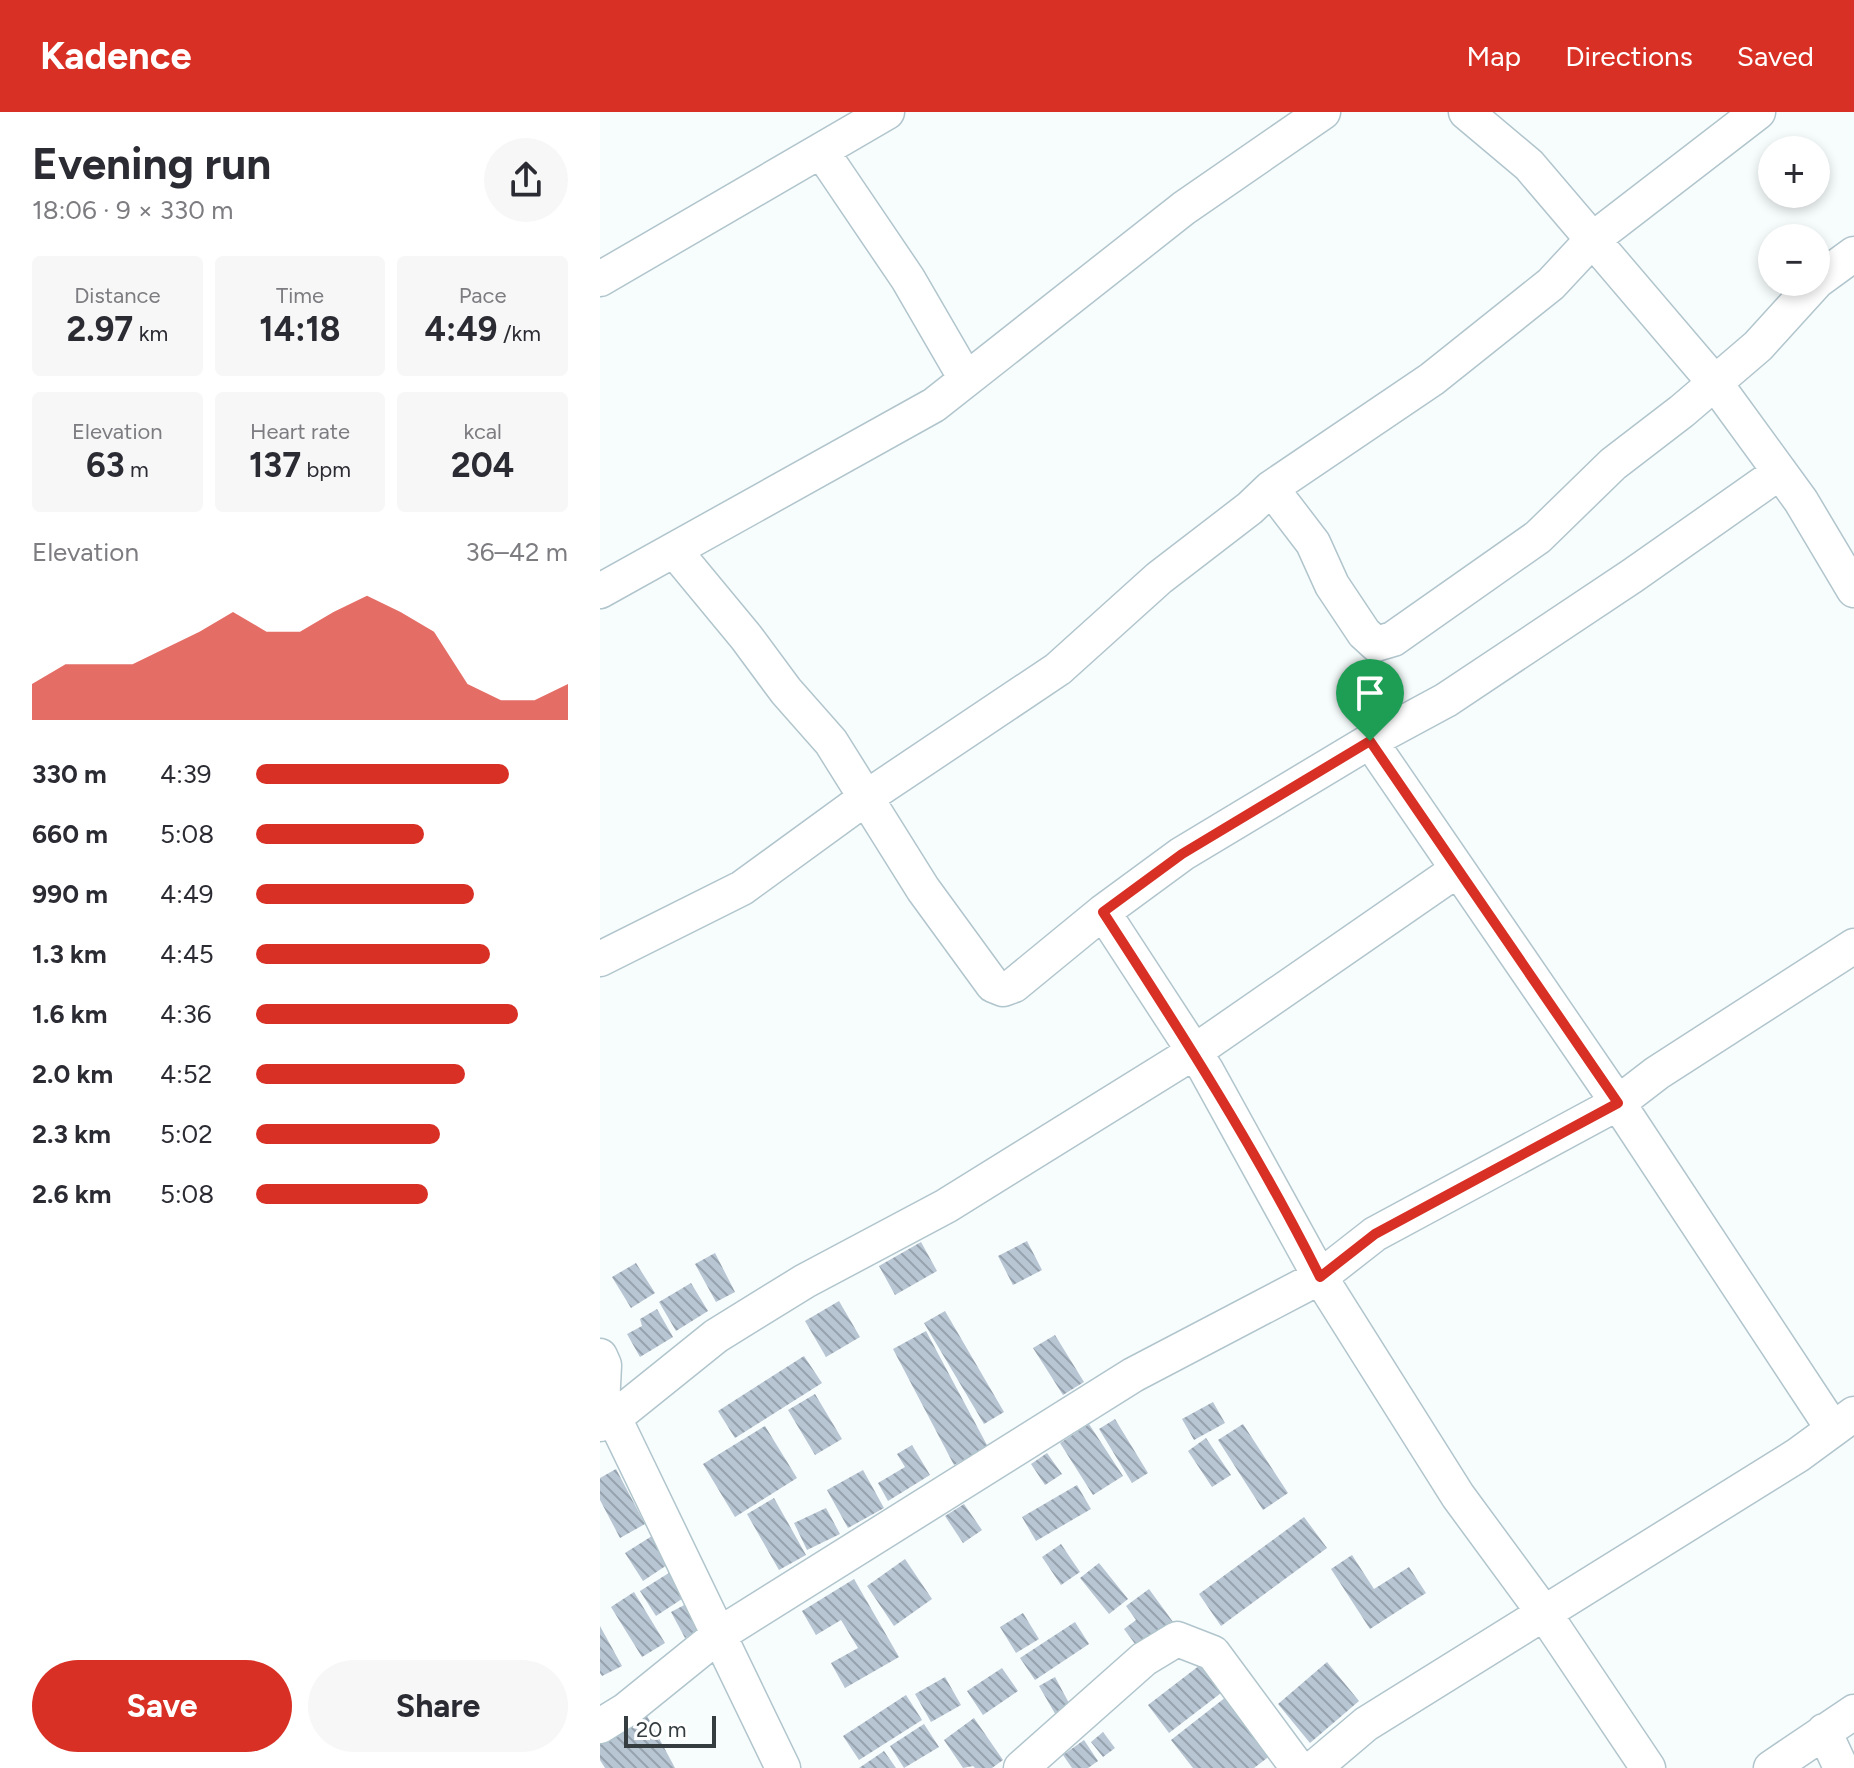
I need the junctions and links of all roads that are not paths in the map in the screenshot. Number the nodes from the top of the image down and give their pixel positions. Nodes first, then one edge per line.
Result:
1 (887, 112) edge
2 (1323, 112) edge
3 (1466, 112) edge
4 (1758, 112) edge
5 (822, 152) junction
6 (1592, 240) junction
7 (1854, 254) edge
8 (600, 279) edge
9 (966, 379) junction
10 (1715, 383) junction
11 (1780, 472) junction
12 (1271, 488) junction
13 (674, 550) junction
14 (1854, 590) edge
15 (600, 591) edge
16 (1370, 741) junction
17 (867, 797) junction
18 (1457, 870) junction
19 (1103, 912) junction
20 (1854, 946) edge
21 (600, 959) edge
22 (1194, 1052) junction
23 (1618, 1103) junction
24 (1320, 1277) junction
25 (600, 1356) edge
26 (604, 1413) edge
27 (1844, 1421) edge
28 (1544, 1613) junction
29 (720, 1634) junction
30 (1854, 1712) edge
31 (600, 1726) edge
32 (1824, 1731) junction
33 (783, 1768) edge
34 (1021, 1768) edge
35 (1298, 1768) edge
36 (1314, 1768) edge
37 (1648, 1768) edge
38 (1771, 1768) edge
39 (1841, 1768) edge

1 - 5 street
2 - 9 street
3 - 6 street
4 - 6 street
5 - 8 street
5 - 9 street
6 - 10 street
6 - 12 street
7 - 10 street
9 - 13 street
10 - 11 street
10 - 12 street
11 - 14 street
11 - 16 street
12 - 17 street
13 - 15 street
13 - 17 street
16 - 18 street
16 - 19 street
17 - 19 street
17 - 21 street
18 - 22 street
18 - 23 street
19 - 22 street
20 - 23 street
22 - 24 street
22 - 26 street
23 - 24 street
23 - 27 street
24 - 28 street
24 - 29 street
25 - 26 street
26 - 29 street
27 - 28 street
28 - 36 street
28 - 37 street
29 - 31 street
29 - 33 street
30 - 32 street
32 - 38 street
32 - 39 street
34 - 35 street

